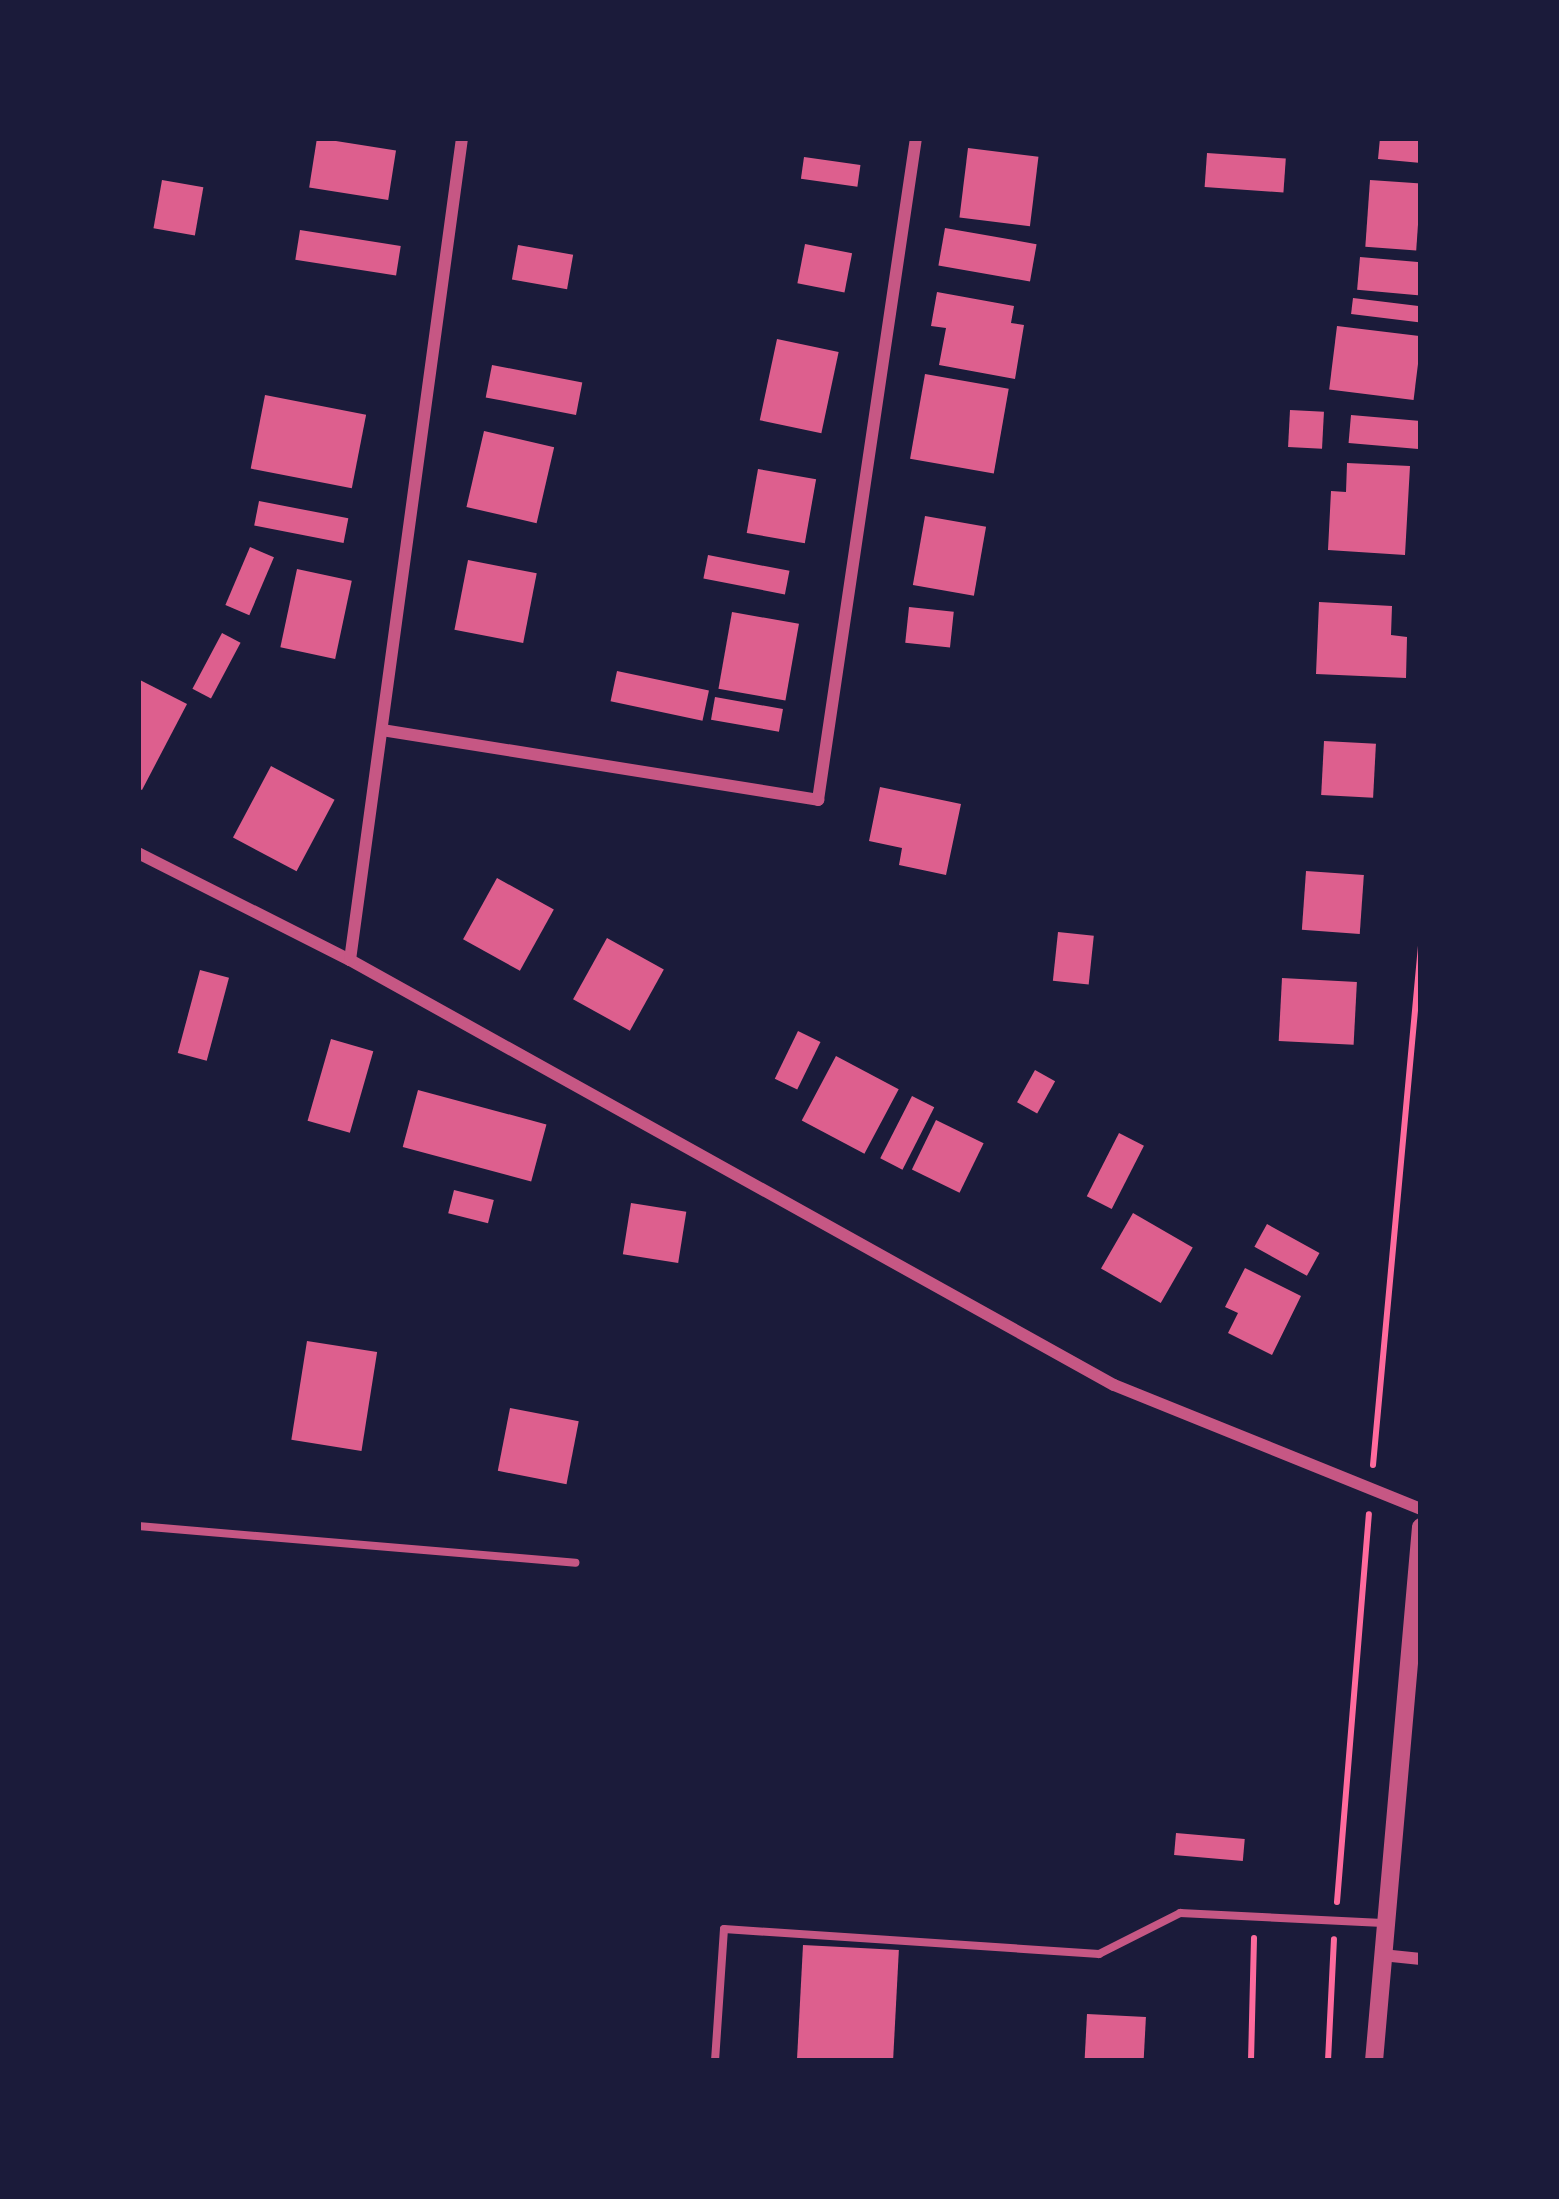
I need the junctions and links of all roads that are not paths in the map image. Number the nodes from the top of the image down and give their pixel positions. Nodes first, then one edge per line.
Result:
1 (463, 138) edge
2 (916, 138) edge
3 (382, 730) junction
4 (138, 853) edge
5 (350, 960) junction
6 (1421, 1509) edge
7 (138, 1526) edge
8 (1421, 1527) edge
9 (575, 1563) dead end
10 (1385, 1924) junction
11 (1382, 1955) junction
12 (1421, 1959) edge
13 (716, 2061) edge
14 (1374, 2061) edge

1 - 3 street
2 - 3 street
3 - 5 street
4 - 5 street
5 - 6 street
7 - 9 lane
8 - 10 street
10 - 11 street
10 - 13 lane
11 - 12 street
11 - 14 street

